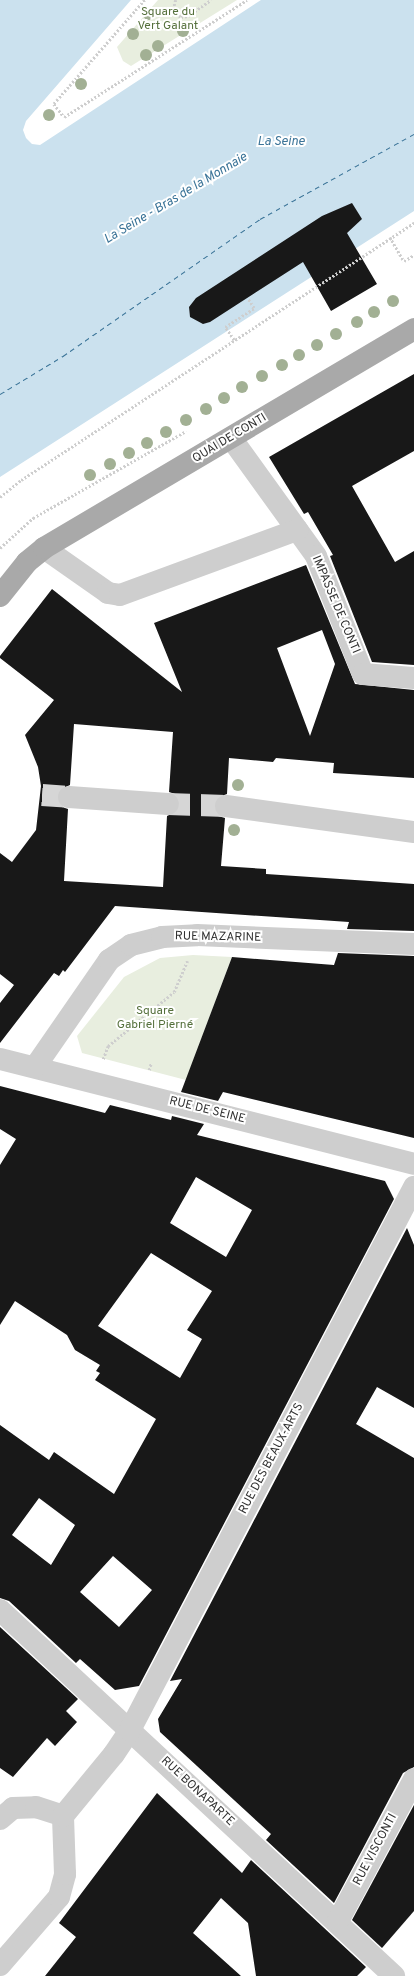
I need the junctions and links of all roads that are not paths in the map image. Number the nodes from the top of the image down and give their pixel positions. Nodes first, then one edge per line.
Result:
1 (414, 329) edge
2 (231, 438) junction
3 (297, 530) junction
4 (44, 548) junction
5 (0, 596) edge
6 (414, 678) edge
7 (69, 797) tunnel mouth
8 (168, 804) tunnel mouth
9 (226, 806) tunnel mouth
10 (414, 832) edge
11 (414, 944) edge
12 (0, 1059) edge
13 (35, 1067) junction
14 (414, 1164) edge
15 (414, 1187) edge
16 (0, 1610) edge
17 (130, 1730) junction
18 (414, 1779) edge
19 (63, 1816) junction
20 (0, 1819) edge
21 (338, 1921) junction
22 (0, 1965) edge
23 (394, 1976) edge

1 - 2 main road, QUAI DE CONTI
2 - 3 street, IMPASSE DE CONTI
2 - 4 main road, QUAI DE CONTI
3 - 4 street
3 - 6 street, IMPASSE DE CONTI
4 - 5 main road, QUAI DE CONTI
7 - 8 street
9 - 10 street
11 - 13 street, RUE MAZARINE
12 - 13 street, RUE DE SEINE
13 - 14 street, RUE DE SEINE
15 - 17 street, RUE DES BEAUX-ARTS
16 - 17 street, RUE BONAPARTE
17 - 19 street, RUE DES BEAUX-ARTS
17 - 21 street, RUE BONAPARTE
18 - 21 street, RUE VISCONTI
19 - 20 street
19 - 22 street
21 - 23 street, RUE BONAPARTE

